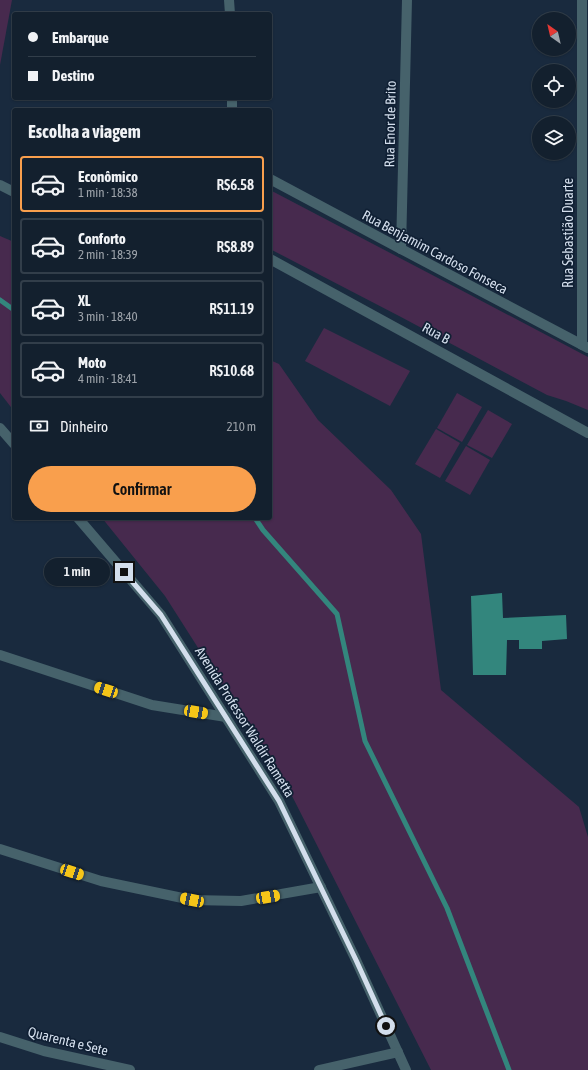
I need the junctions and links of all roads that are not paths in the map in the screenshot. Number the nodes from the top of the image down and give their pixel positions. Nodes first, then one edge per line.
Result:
1 (230, 0) edge
2 (407, 0) edge
3 (582, 0) edge
4 (230, 12) edge
5 (272, 180) edge
6 (0, 185) edge
7 (12, 191) edge
8 (401, 249) junction
9 (272, 260) edge
10 (585, 347) edge
11 (0, 428) edge
12 (588, 433) edge
13 (12, 442) edge
14 (80, 520) edge
15 (0, 655) edge
16 (226, 717) junction
17 (0, 849) edge
18 (321, 887) junction
19 (0, 1037) edge
20 (398, 1052) junction
21 (130, 1070) edge
22 (319, 1070) edge
23 (406, 1070) edge

1 - 4 street
2 - 8 street, Rua Enor de Brito
3 - 10 street, Rua Sebastião Duarte
5 - 8 street, Rua Benjamim Cardoso Fonseca
6 - 7 street
8 - 10 street, Rua Benjamim Cardoso Fonseca
9 - 12 street, Rua B
11 - 13 street
14 - 16 street, Avenida Professor Waldir Rametta
15 - 16 street
16 - 18 street, Avenida Professor Waldir Rametta
17 - 18 street
18 - 20 street, Avenida Professor Waldir Rametta
19 - 21 street, Quarenta e Sete
20 - 22 street
20 - 23 street, Avenida Professor Waldir Rametta

